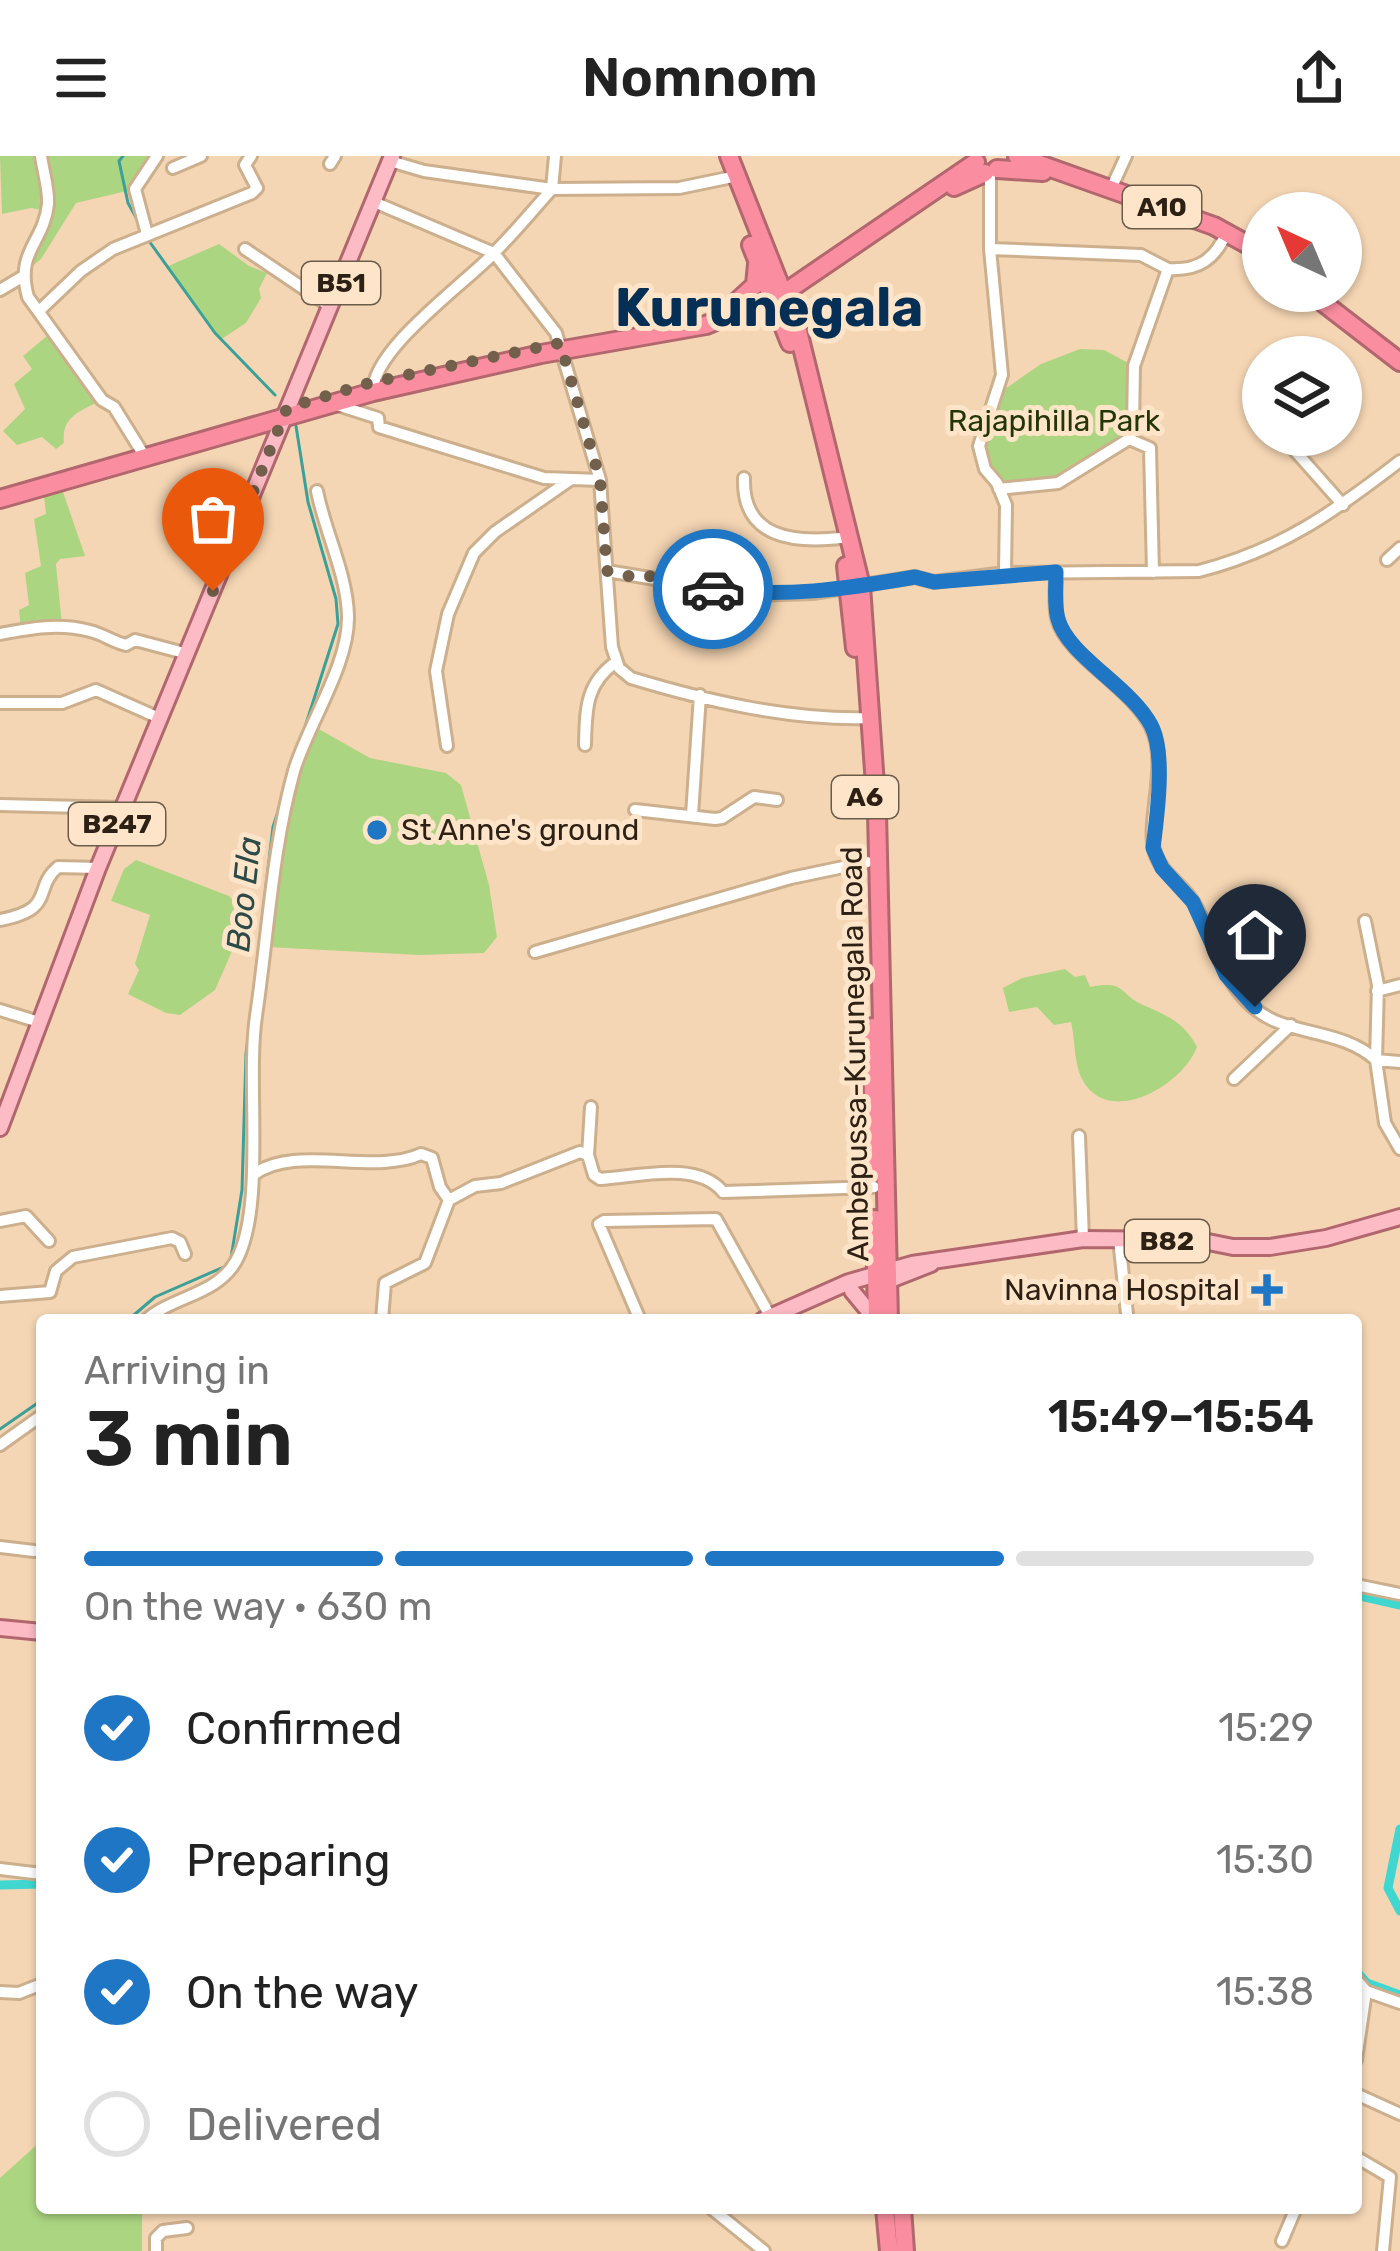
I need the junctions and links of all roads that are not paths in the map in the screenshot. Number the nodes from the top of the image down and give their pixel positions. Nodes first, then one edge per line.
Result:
1 (40, 156) edge
2 (158, 156) edge
3 (201, 156) edge
4 (555, 156) edge
5 (718, 156) edge
6 (729, 156) edge
7 (1017, 156) edge
8 (1126, 156) edge
9 (249, 157) edge
10 (391, 159) edge
11 (984, 163) edge
12 (173, 168) dead end
13 (1056, 172) junction
14 (732, 177) junction
15 (552, 189) junction
16 (1111, 189) junction
17 (374, 202) junction
18 (1227, 232) junction
19 (147, 235) junction
20 (1242, 241) edge
21 (989, 248) junction
22 (245, 249) dead end
23 (494, 253) junction
24 (761, 256) junction
25 (818, 267) junction
26 (1168, 269) junction
27 (22, 277) junction
28 (0, 290) edge
29 (776, 290) junction
30 (331, 307) junction
31 (735, 310) junction
32 (39, 311) junction
33 (1335, 312) edge
34 (793, 333) junction
35 (560, 347) junction
36 (1400, 362) edge
37 (373, 387) junction
38 (334, 404) junction
39 (285, 414) junction
40 (1129, 439) junction
41 (143, 454) junction
42 (1300, 456) edge
43 (1400, 461) edge
44 (744, 478) dead end
45 (600, 479) junction
46 (570, 480) junction
47 (999, 489) junction
48 (317, 491) dead end
49 (0, 495) edge
50 (1343, 505) junction
51 (841, 538) junction
52 (1400, 548) edge
53 (1387, 560) dead end
54 (607, 571) junction
55 (1056, 572) junction
56 (1153, 572) junction
57 (1005, 573) junction
58 (855, 587) junction
59 (0, 634) edge
60 (188, 654) junction
61 (616, 662) junction
62 (700, 694) junction
63 (0, 703) edge
64 (159, 718) junction
65 (867, 718) junction
66 (447, 746) dead end
67 (584, 746) dead end
68 (777, 800) dead end
69 (0, 805) edge
70 (124, 808) junction
71 (634, 810) dead end
72 (692, 815) junction
73 (867, 862) junction
74 (98, 868) junction
75 (0, 920) edge
76 (1365, 921) dead end
77 (535, 952) dead end
78 (1400, 985) edge
79 (1377, 991) junction
80 (0, 1010) edge
81 (39, 1022) junction
82 (1291, 1025) junction
83 (1376, 1060) junction
84 (1400, 1062) edge
85 (1234, 1079) dead end
86 (591, 1108) dead end
87 (0, 1128) edge
88 (1079, 1136) dead end
89 (1400, 1149) edge
90 (589, 1155) junction
91 (253, 1175) junction
92 (874, 1187) junction
93 (448, 1200) junction
94 (1400, 1217) edge
95 (0, 1221) edge
96 (1083, 1239) junction
97 (1119, 1239) junction
98 (49, 1241) dead end
99 (881, 1246) junction
100 (184, 1254) dead end
101 (913, 1268) junction
102 (882, 1278) junction
103 (850, 1286) junction
104 (0, 1296) edge
105 (153, 1314) edge
106 (382, 1314) edge
107 (636, 1314) edge
108 (765, 1314) edge
109 (777, 1314) edge
110 (872, 1314) edge
111 (878, 1314) edge
112 (889, 1314) edge
113 (892, 1314) edge
114 (1127, 1314) dead end
115 (36, 1419) edge
116 (0, 1445) edge
117 (0, 1547) edge
118 (34, 1551) dead end
119 (1362, 1586) edge
120 (1400, 1594) edge
121 (3, 1632) edge
122 (36, 1632) edge
123 (0, 1869) edge
124 (36, 1873) edge
125 (1362, 1986) edge
126 (36, 1987) edge
127 (0, 1991) edge
128 (1366, 1991) junction
129 (1400, 2003) edge
130 (1362, 2019) edge
131 (1362, 2097) edge
132 (1400, 2114) edge
133 (1362, 2161) edge
134 (718, 2214) edge
135 (886, 2214) edge
136 (902, 2214) edge
137 (1293, 2214) edge
138 (187, 2228) dead end
139 (1282, 2241) dead end
140 (156, 2251) edge
141 (764, 2251) edge
142 (889, 2251) edge
143 (905, 2251) edge
144 (1383, 2251) edge

1 - 27 street
2 - 19 street
3 - 12 street
4 - 15 street
5 - 14 highway, A6
6 - 14 highway, A6
7 - 13 highway, A10
8 - 16 street
9 - 19 street
10 - 15 street
10 - 17 main road, B51
11 - 13 highway, A10
11 - 21 street
11 - 25 highway
13 - 16 highway, A10
14 - 15 street
14 - 24 highway, A6
15 - 23 street
16 - 18 highway, A10
17 - 23 street
17 - 30 main road, B51
18 - 20 highway, A10
18 - 26 street
19 - 32 street
21 - 26 street
21 - 47 street
22 - 30 street
23 - 35 street
23 - 37 street
24 - 25 highway
24 - 29 highway, A6
24 - 31 highway
25 - 29 highway
25 - 34 highway
26 - 40 street
27 - 28 street
27 - 32 street
29 - 31 highway
29 - 34 highway, Ambepussa-Kurunegala Road / A6
30 - 39 main road, B51
31 - 34 highway
31 - 35 highway
32 - 41 street
33 - 36 highway
34 - 51 highway, Ambepussa-Kurunegala Road / A6
34 - 58 highway, Ambepussa-Kurunegala Road / A6
35 - 37 highway
35 - 45 street
37 - 38 highway
37 - 39 highway
38 - 39 highway
38 - 46 street
39 - 41 highway
39 - 60 main road, B247
40 - 47 street
40 - 56 street
41 - 49 highway
42 - 50 street
43 - 50 street
44 - 51 street
45 - 46 street
45 - 54 street
46 - 66 street
47 - 57 street
48 - 91 street
50 - 56 street
51 - 58 highway, Ambepussa-Kurunegala Road / A6
52 - 53 street
54 - 58 street
54 - 61 street
55 - 56 street
55 - 57 street
55 - 82 street
57 - 58 street
58 - 65 highway, Ambepussa-Kurunegala Road / A6
59 - 60 street
60 - 64 main road, B247
61 - 62 street
61 - 67 street
62 - 65 street
62 - 72 street
63 - 64 street
64 - 70 main road, B247
65 - 73 highway, Ambepussa-Kurunegala Road / A6
65 - 99 highway, Ambepussa-Kurunegala Road / A6
68 - 72 street
69 - 70 street
70 - 74 main road, B247
71 - 72 street
73 - 77 street
73 - 92 highway, Ambepussa-Kurunegala Road / A6
74 - 75 street
74 - 81 main road, B247
76 - 79 street
78 - 79 street
79 - 83 street
80 - 81 street
81 - 87 main road, B247
82 - 83 street
82 - 85 street
83 - 84 street
83 - 89 street
86 - 90 street
88 - 96 street
90 - 92 street
90 - 93 street
91 - 93 street
91 - 105 street
92 - 99 highway, Ambepussa-Kurunegala Road / A6
93 - 106 street
94 - 97 main road, B82
95 - 98 street
96 - 97 main road, B82
96 - 101 main road, B82
97 - 114 street
99 - 101 main road
99 - 102 highway, Ambepussa-Kurunegala Road / A6
99 - 103 main road
100 - 104 street
101 - 102 main road, B82
101 - 113 main road
102 - 103 main road, B82
102 - 111 highway, Ambepussa-Kurunegala Road / A6
102 - 112 highway, Ambepussa-Kurunegala Road / A6
103 - 109 main road, B82
103 - 110 main road
107 - 108 street
115 - 116 street
117 - 118 street
119 - 120 street
121 - 122 main road
123 - 124 street
125 - 128 street
126 - 127 street
128 - 129 street
128 - 130 street
131 - 132 street
133 - 144 street
134 - 141 street
135 - 142 highway
136 - 143 highway
137 - 139 street
138 - 140 street

